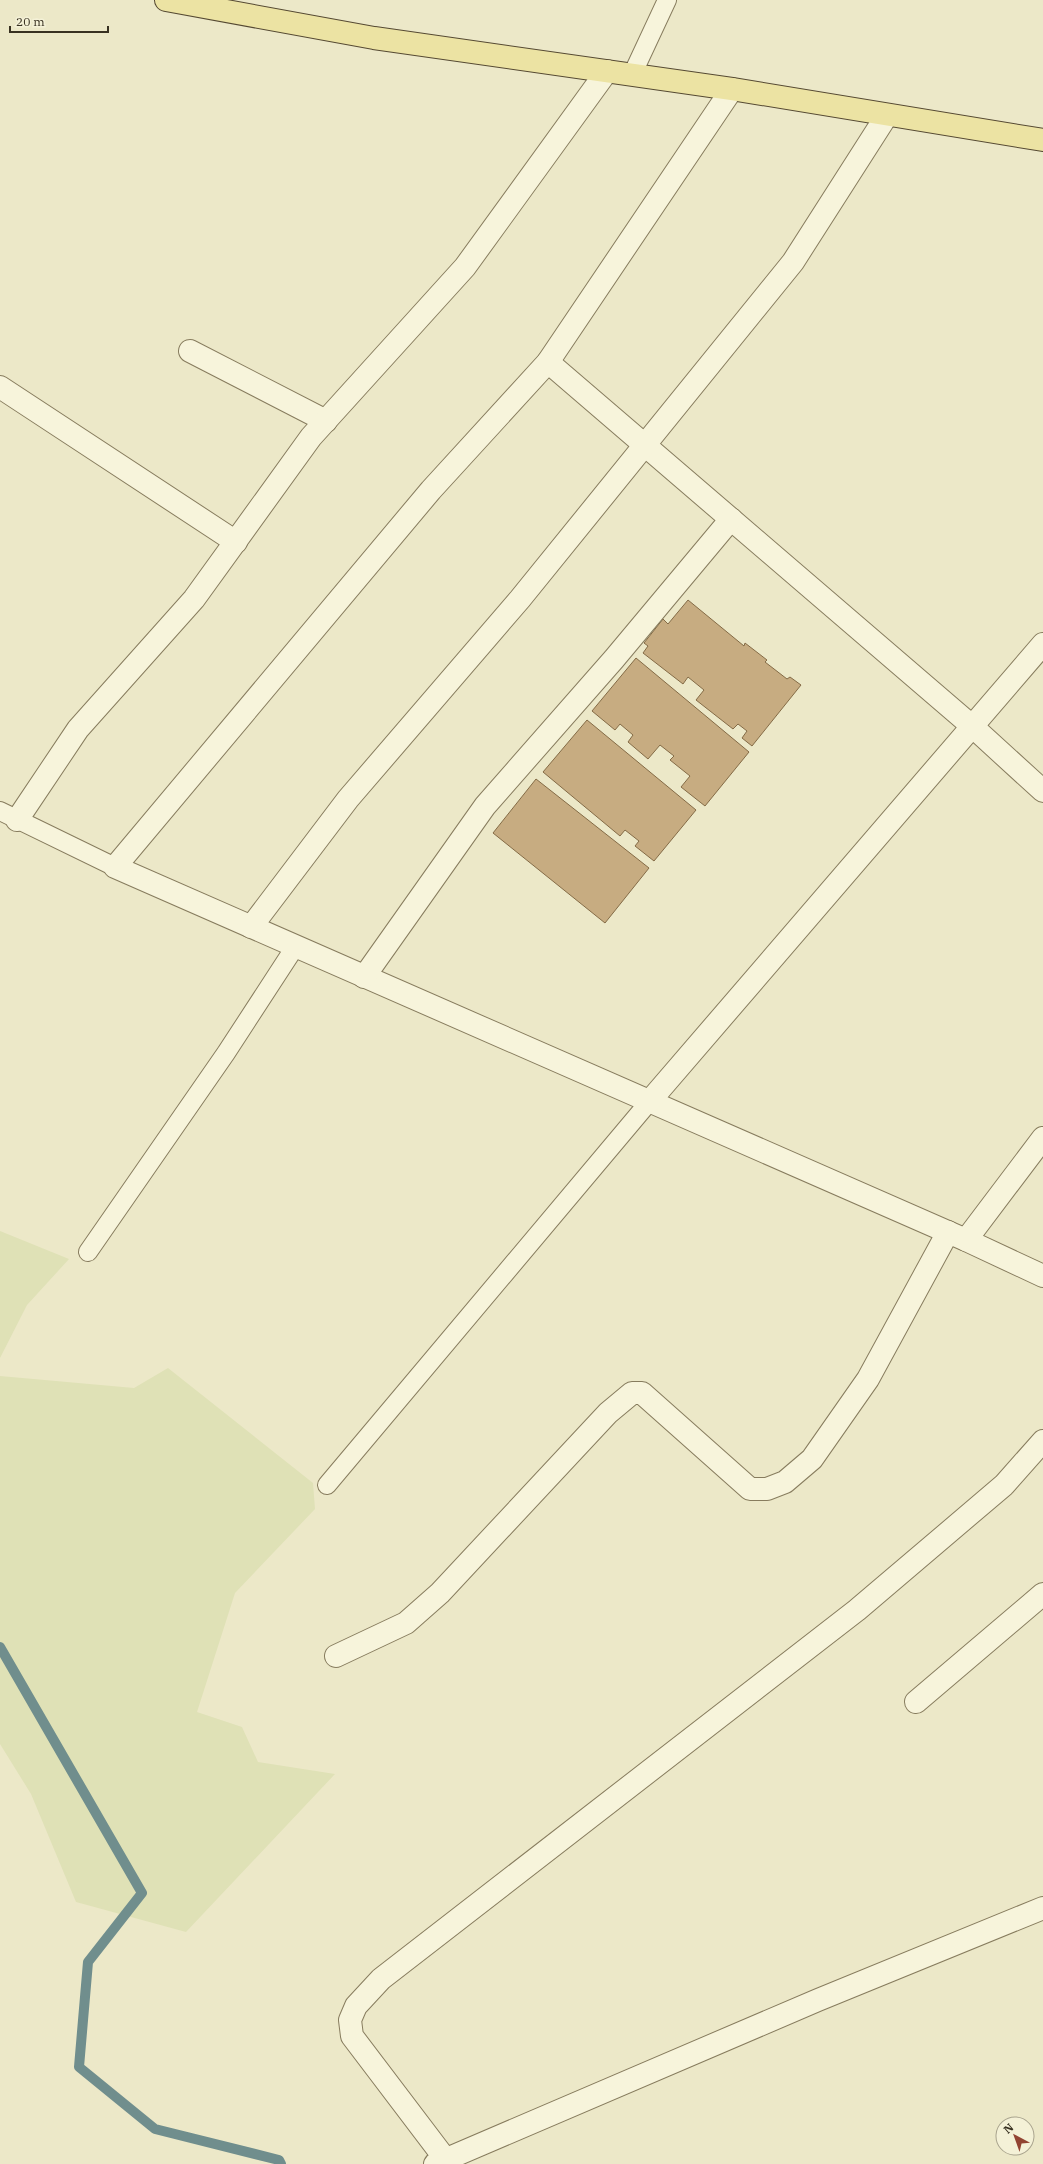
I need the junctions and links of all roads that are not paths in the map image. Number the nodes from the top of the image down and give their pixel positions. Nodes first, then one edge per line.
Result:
1 (166, 0) edge
2 (667, 0) edge
3 (607, 71) junction
4 (632, 74) junction
5 (732, 89) junction
6 (887, 115) junction
7 (1043, 140) edge
8 (190, 352) dead end
9 (548, 362) junction
10 (0, 387) edge
11 (326, 421) junction
12 (645, 446) junction
13 (731, 519) junction
14 (236, 542) junction
15 (1043, 644) edge
16 (973, 727) junction
17 (1043, 791) edge
18 (8, 816) edge
19 (116, 867) junction
20 (251, 927) junction
21 (295, 947) junction
22 (364, 977) junction
23 (649, 1102) junction
24 (1043, 1138) edge
25 (957, 1236) junction
26 (88, 1252) dead end
27 (1043, 1276) edge
28 (1043, 1441) edge
29 (327, 1485) dead end
30 (1043, 1594) edge
31 (336, 1656) dead end
32 (916, 1702) dead end
33 (1043, 1908) edge
34 (440, 2162) edge

1 - 3 main road
2 - 4 lane
3 - 4 main road
3 - 11 street
4 - 5 main road
5 - 6 main road
5 - 9 street
6 - 7 main road
6 - 12 street
8 - 11 street
9 - 12 street
9 - 19 street
10 - 14 street
11 - 14 street
12 - 13 street
12 - 20 street
13 - 16 street
13 - 22 street
14 - 18 street
15 - 16 street
16 - 17 street
16 - 23 street
18 - 19 lane
19 - 20 street
20 - 21 street
21 - 22 street
21 - 26 lane
22 - 23 street
23 - 25 street
23 - 29 lane
24 - 25 street
25 - 27 street
25 - 31 street
28 - 34 street
30 - 32 street
33 - 34 street

